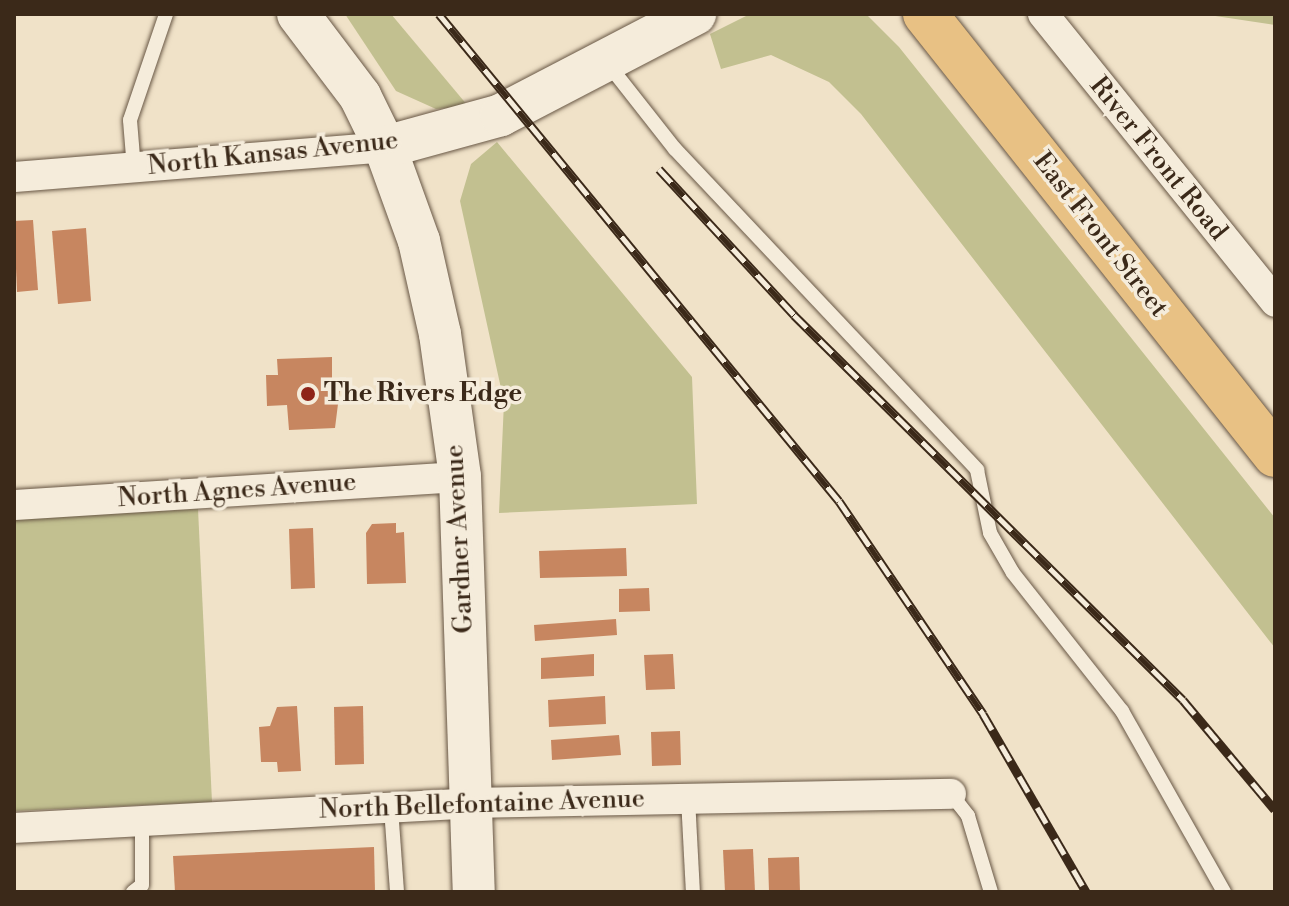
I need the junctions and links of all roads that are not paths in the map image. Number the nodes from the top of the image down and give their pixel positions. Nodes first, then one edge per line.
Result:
1 (166, 14) edge
2 (298, 14) edge
3 (695, 14) edge
4 (925, 14) edge
5 (1043, 14) edge
6 (608, 64) junction
7 (385, 147) junction
8 (134, 169) junction
9 (14, 177) edge
10 (1275, 302) edge
11 (1275, 455) edge
12 (460, 477) junction
13 (14, 505) edge
14 (951, 794) joint
15 (688, 798) junction
16 (471, 803) junction
17 (391, 808) junction
18 (142, 821) junction
19 (14, 828) edge
20 (133, 892) edge
21 (397, 892) edge
22 (474, 892) edge
23 (693, 892) edge
24 (991, 892) edge
25 (1224, 892) edge

1 - 8 lane
2 - 7 street, Gardner Avenue
3 - 6 street, North Kansas Avenue
4 - 11 main road, East Front Street
5 - 10 street, River Front Road
6 - 7 street, North Kansas Avenue
6 - 25 lane
7 - 8 street, North Kansas Avenue
7 - 12 street, Gardner Avenue
8 - 9 street, North Kansas Avenue
12 - 13 street, North Agnes Avenue
12 - 16 street, Gardner Avenue
14 - 15 street, North Bellefontaine Avenue
14 - 24 lane
15 - 16 street, North Bellefontaine Avenue
15 - 23 lane
16 - 17 street, North Bellefontaine Avenue
16 - 22 street, Gardner Avenue
17 - 18 street, North Bellefontaine Avenue
17 - 21 lane
18 - 19 street, North Bellefontaine Avenue
18 - 20 lane

